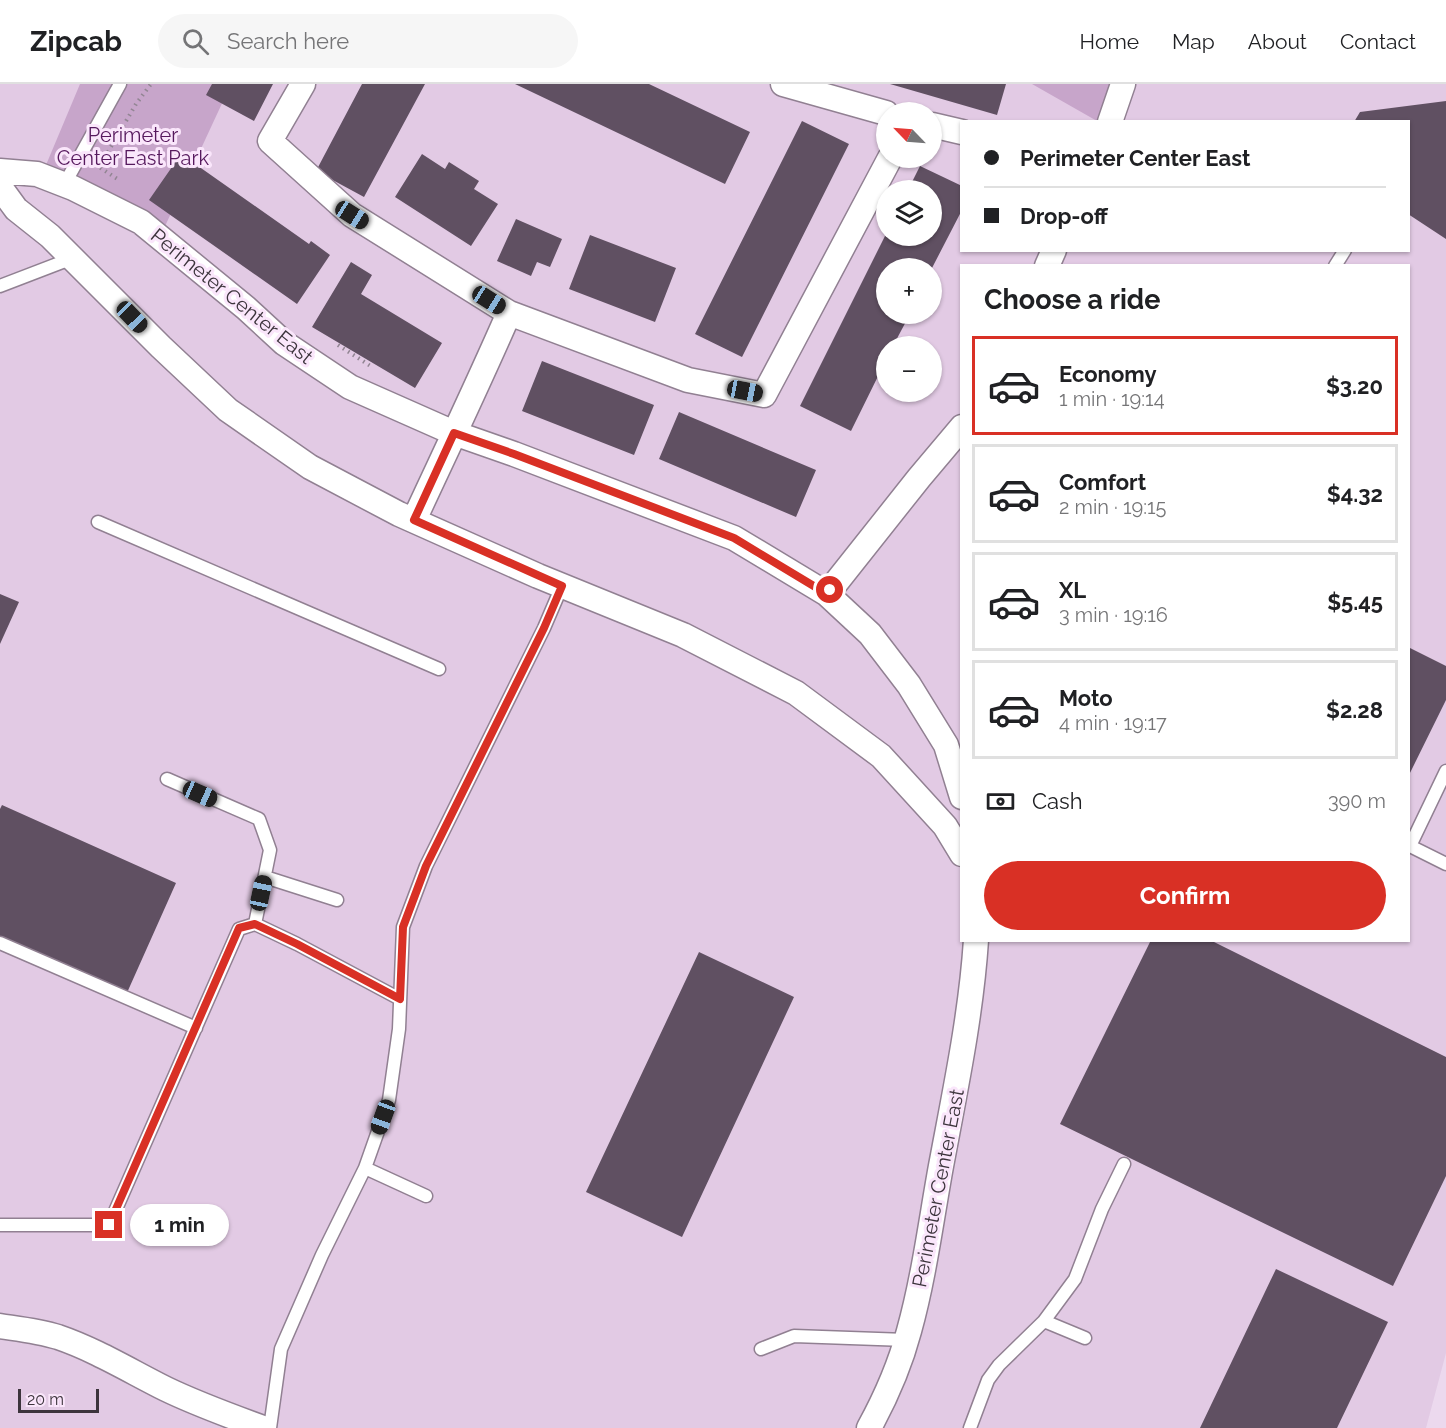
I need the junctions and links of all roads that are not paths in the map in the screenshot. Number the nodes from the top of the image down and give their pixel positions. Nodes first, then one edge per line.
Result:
1 (120, 84) edge
2 (303, 84) edge
3 (783, 84) edge
4 (1123, 84) edge
5 (876, 110) edge
6 (1111, 120) edge
7 (942, 127) edge
8 (960, 132) edge
9 (885, 168) edge
10 (0, 171) edge
11 (64, 185) junction
12 (0, 188) edge
13 (73, 258) junction
14 (0, 286) edge
15 (509, 312) junction
16 (960, 429) edge
17 (454, 433) junction
18 (414, 520) junction
19 (98, 522) dead end
20 (562, 586) junction
21 (827, 594) junction
22 (439, 669) dead end
23 (957, 765) edge
24 (1446, 771) edge
25 (167, 779) dead end
26 (960, 784) edge
27 (1410, 844) edge
28 (1410, 846) edge
29 (960, 851) edge
30 (1446, 864) edge
31 (265, 877) junction
32 (337, 900) dead end
33 (255, 924) junction
34 (976, 942) edge
35 (0, 944) edge
36 (400, 999) junction
37 (196, 1028) junction
38 (1124, 1164) dead end
39 (365, 1168) junction
40 (426, 1196) dead end
41 (0, 1225) edge
42 (1044, 1321) junction
43 (0, 1326) edge
44 (1085, 1338) dead end
45 (906, 1340) junction
46 (761, 1349) dead end
47 (263, 1428) edge
48 (270, 1428) edge
49 (869, 1428) edge
50 (970, 1428) edge

1 - 11 lane
2 - 15 street
3 - 5 street
4 - 6 street
7 - 8 street
9 - 15 street
10 - 11 street, Perimeter Center East
11 - 17 street, Perimeter Center East
12 - 13 street
13 - 14 lane
13 - 18 street
15 - 17 street
16 - 21 street
17 - 18 street
17 - 21 street, Perimeter Center East
18 - 20 street
19 - 22 lane
20 - 29 street
20 - 36 lane
21 - 23 street, Perimeter Center East
23 - 26 street, Perimeter Center East
24 - 27 lane
25 - 31 lane
28 - 30 lane
31 - 32 lane
31 - 33 lane
33 - 36 lane
33 - 37 lane
34 - 45 street, Perimeter Center East
35 - 37 lane
36 - 39 lane
37 - 41 lane
38 - 42 lane
39 - 40 lane
39 - 48 lane
42 - 44 lane
42 - 50 lane
43 - 47 street
45 - 46 lane
45 - 49 street, Perimeter Center East

